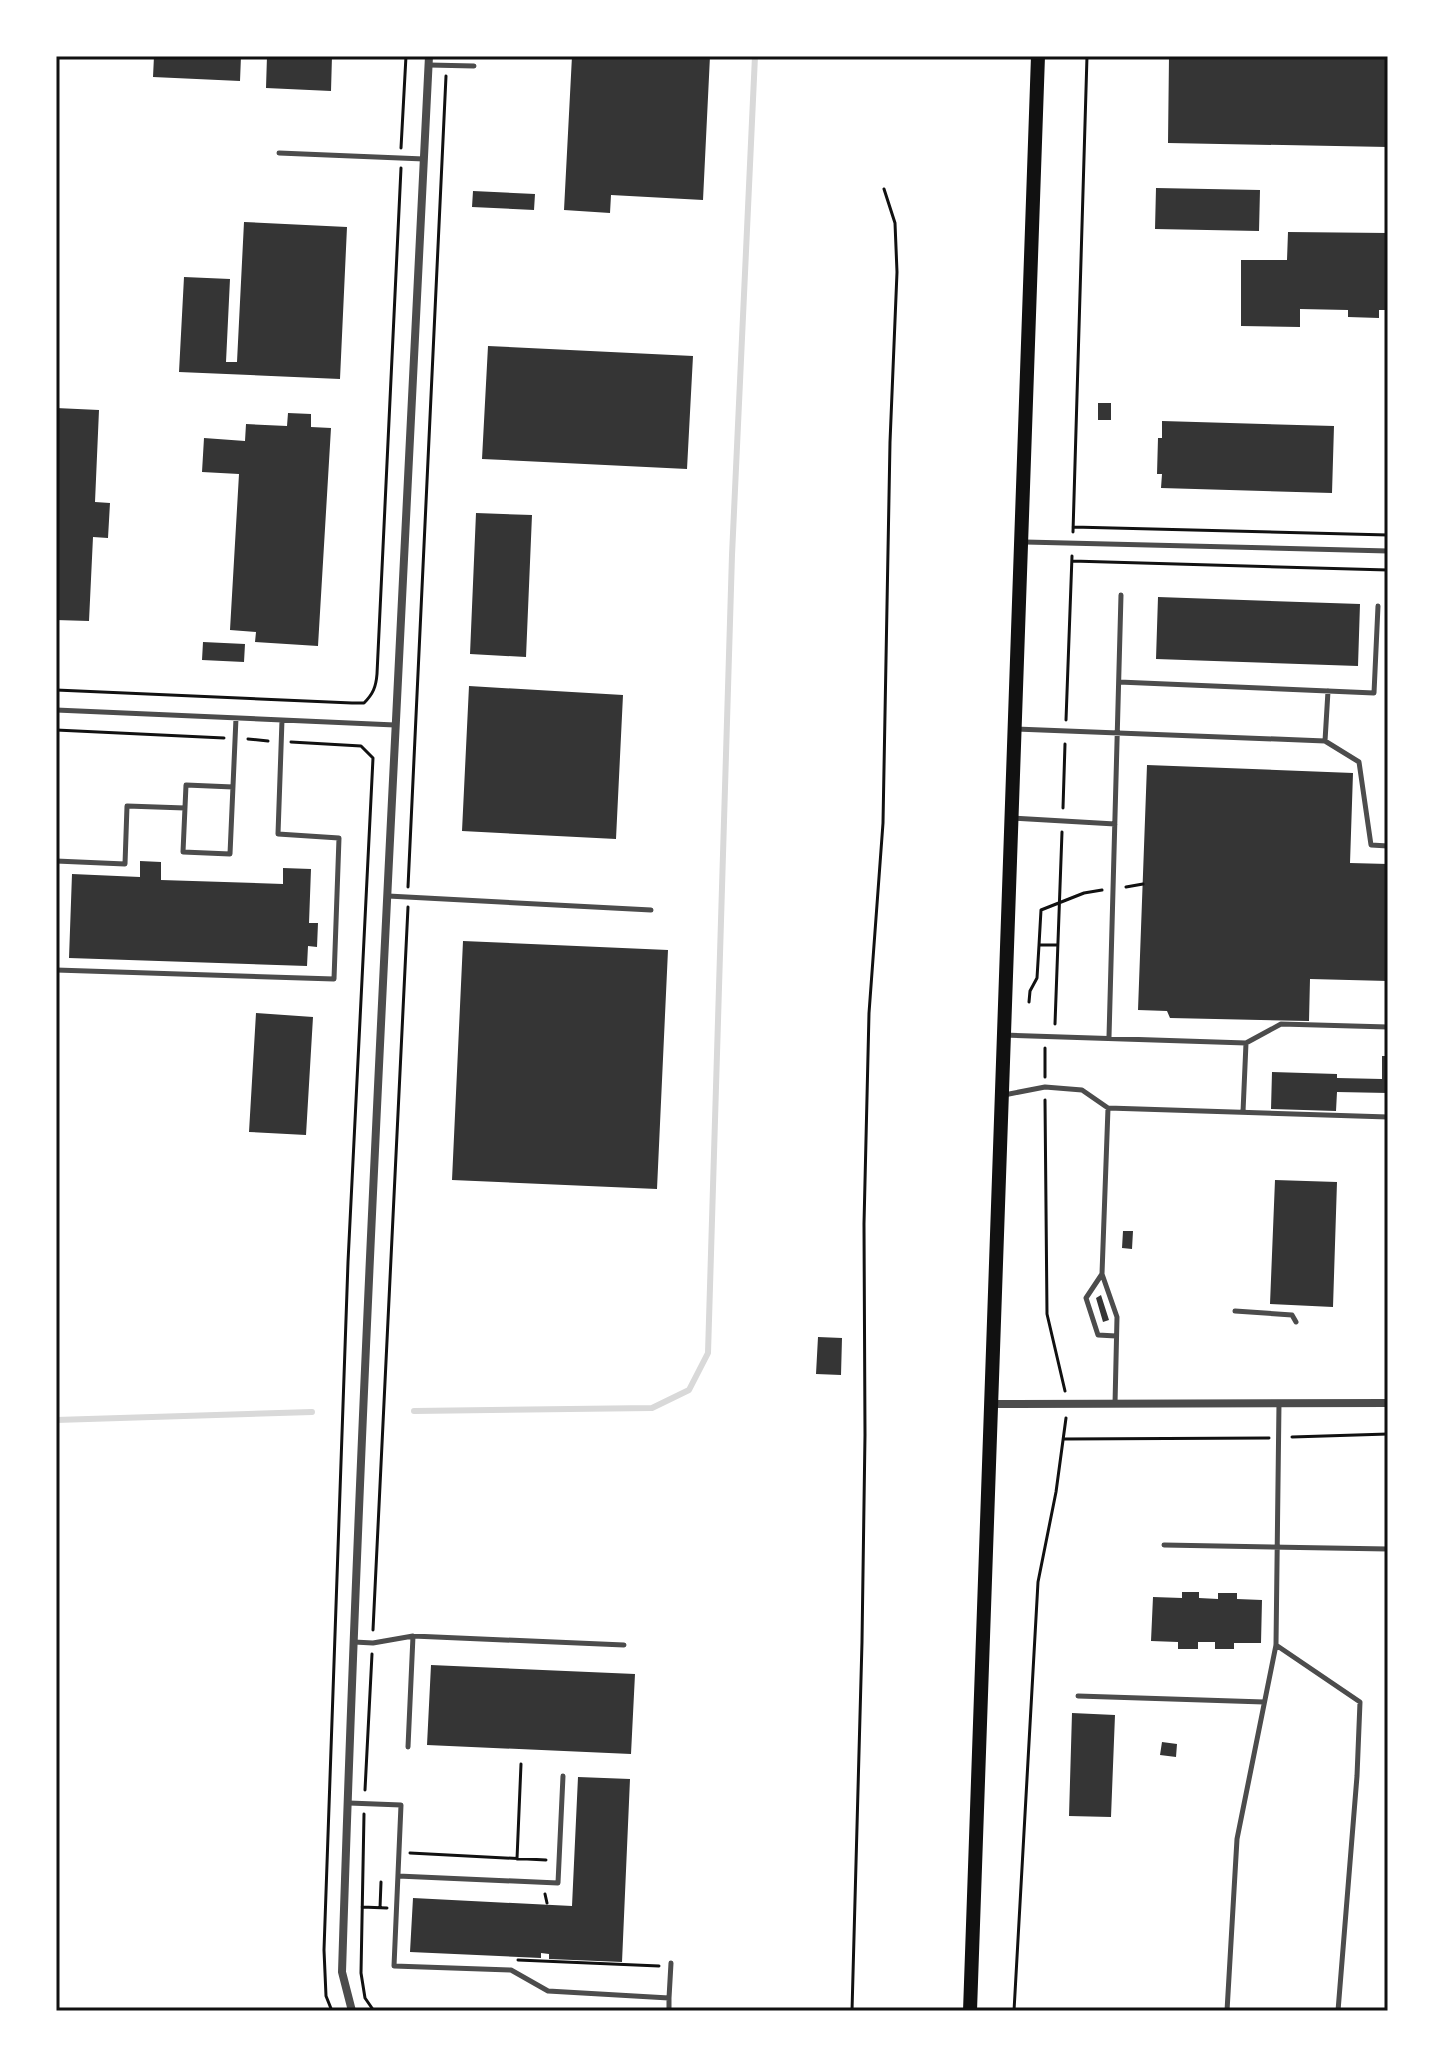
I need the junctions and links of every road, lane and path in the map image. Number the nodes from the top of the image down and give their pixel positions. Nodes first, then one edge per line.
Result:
1 (406, 56) edge
2 (1038, 56) edge
3 (428, 61) edge
4 (447, 66) junction
5 (474, 66) dead end
6 (279, 153) dead end
7 (401, 159) junction
8 (424, 159) junction
9 (884, 189) dead end
10 (1073, 527) dead end
11 (1388, 535) edge
12 (1021, 541) junction
13 (1388, 551) edge
14 (1072, 561) dead end
15 (1388, 570) edge
16 (1121, 595) dead end
17 (1378, 606) dead end
18 (1119, 682) junction
19 (56, 690) edge
20 (1328, 691) junction
21 (56, 710) edge
22 (236, 718) junction
23 (282, 720) junction
24 (395, 725) junction
25 (1015, 729) junction
26 (56, 730) edge
27 (1117, 733) junction
28 (234, 738) junction
29 (1325, 741) junction
30 (281, 742) junction
31 (233, 787) junction
32 (185, 808) junction
33 (1013, 818) junction
34 (1115, 824) junction
35 (1388, 846) edge
36 (56, 861) edge
37 (1143, 884) dead end
38 (1113, 889) junction
39 (388, 896) junction
40 (408, 898) junction
41 (651, 910) dead end
42 (1039, 945) junction
43 (1058, 945) dead end
44 (56, 970) edge
45 (1029, 1002) dead end
46 (1388, 1027) edge
47 (1003, 1035) junction
48 (1109, 1037) junction
49 (1246, 1043) junction
50 (1002, 1096) junction
51 (1108, 1108) junction
52 (1243, 1112) junction
53 (1388, 1117) edge
54 (391, 1264) dead end
55 (1102, 1274) junction
56 (1235, 1311) dead end
57 (1296, 1322) dead end
58 (1116, 1336) junction
59 (1279, 1403) junction
60 (1388, 1403) edge
61 (993, 1404) junction
62 (1115, 1405) junction
63 (1388, 1434) edge
64 (1279, 1438) junction
65 (1064, 1439) dead end
66 (1164, 1545) dead end
67 (1277, 1547) junction
68 (1388, 1549) edge
69 (413, 1636) junction
70 (353, 1642) junction
71 (624, 1645) dead end
72 (1276, 1645) junction
73 (1078, 1696) dead end
74 (1264, 1702) junction
75 (408, 1747) dead end
76 (521, 1764) dead end
77 (563, 1776) dead end
78 (348, 1803) junction
79 (410, 1853) dead end
80 (517, 1859) junction
81 (559, 1860) junction
82 (398, 1876) junction
83 (381, 1882) dead end
84 (362, 1907) dead end
85 (380, 1908) junction
86 (397, 1909) junction
87 (516, 1960) dead end
88 (671, 1965) joint
89 (669, 1998) junction
90 (332, 2011) edge
91 (352, 2011) edge
92 (669, 2011) edge
93 (852, 2011) edge
94 (970, 2011) edge
95 (1227, 2011) edge
96 (1338, 2011) edge

1 - 7 path
2 - 12 main road
3 - 4 lane
3 - 8 street
4 - 5 lane
4 - 40 path
6 - 7 lane
7 - 8 lane
7 - 19 path
8 - 24 street
9 - 93 path
10 - 11 path
12 - 13 lane
12 - 25 main road
14 - 15 path
16 - 18 lane
17 - 20 lane
18 - 20 lane
18 - 27 lane
20 - 29 lane
21 - 22 lane
22 - 23 lane
22 - 28 lane
23 - 24 lane
23 - 30 lane
24 - 39 street
25 - 27 lane
25 - 33 main road
26 - 28 path
27 - 29 lane
27 - 34 lane
28 - 30 path
28 - 31 lane
29 - 35 lane
30 - 44 lane
30 - 90 path
31 - 32 lane
31 - 32 lane
32 - 36 lane
33 - 34 lane
33 - 47 main road
34 - 38 lane
37 - 38 path
38 - 42 path
38 - 48 lane
39 - 40 lane
39 - 70 street
40 - 41 lane
40 - 54 path
42 - 43 path
42 - 45 path
46 - 49 lane
47 - 48 lane
47 - 50 main road
48 - 49 lane
49 - 52 lane
50 - 51 lane
50 - 61 main road
51 - 52 lane
51 - 55 lane
52 - 53 lane
55 - 58 lane
55 - 58 lane
56 - 57 lane
58 - 62 lane
59 - 60 street
59 - 62 street
59 - 64 lane
61 - 62 street
61 - 94 main road
63 - 64 path
64 - 65 path
64 - 67 lane
66 - 67 lane
67 - 68 lane
67 - 72 lane
69 - 70 lane
69 - 71 lane
69 - 75 lane
70 - 78 street
72 - 74 lane
72 - 96 lane
73 - 74 lane
74 - 95 lane
76 - 80 path
77 - 81 lane
78 - 82 lane
78 - 91 street
79 - 80 path
80 - 81 path
81 - 82 lane
82 - 86 lane
83 - 85 path
84 - 85 path
85 - 86 path
86 - 89 lane
87 - 88 path
88 - 89 lane
89 - 92 lane

